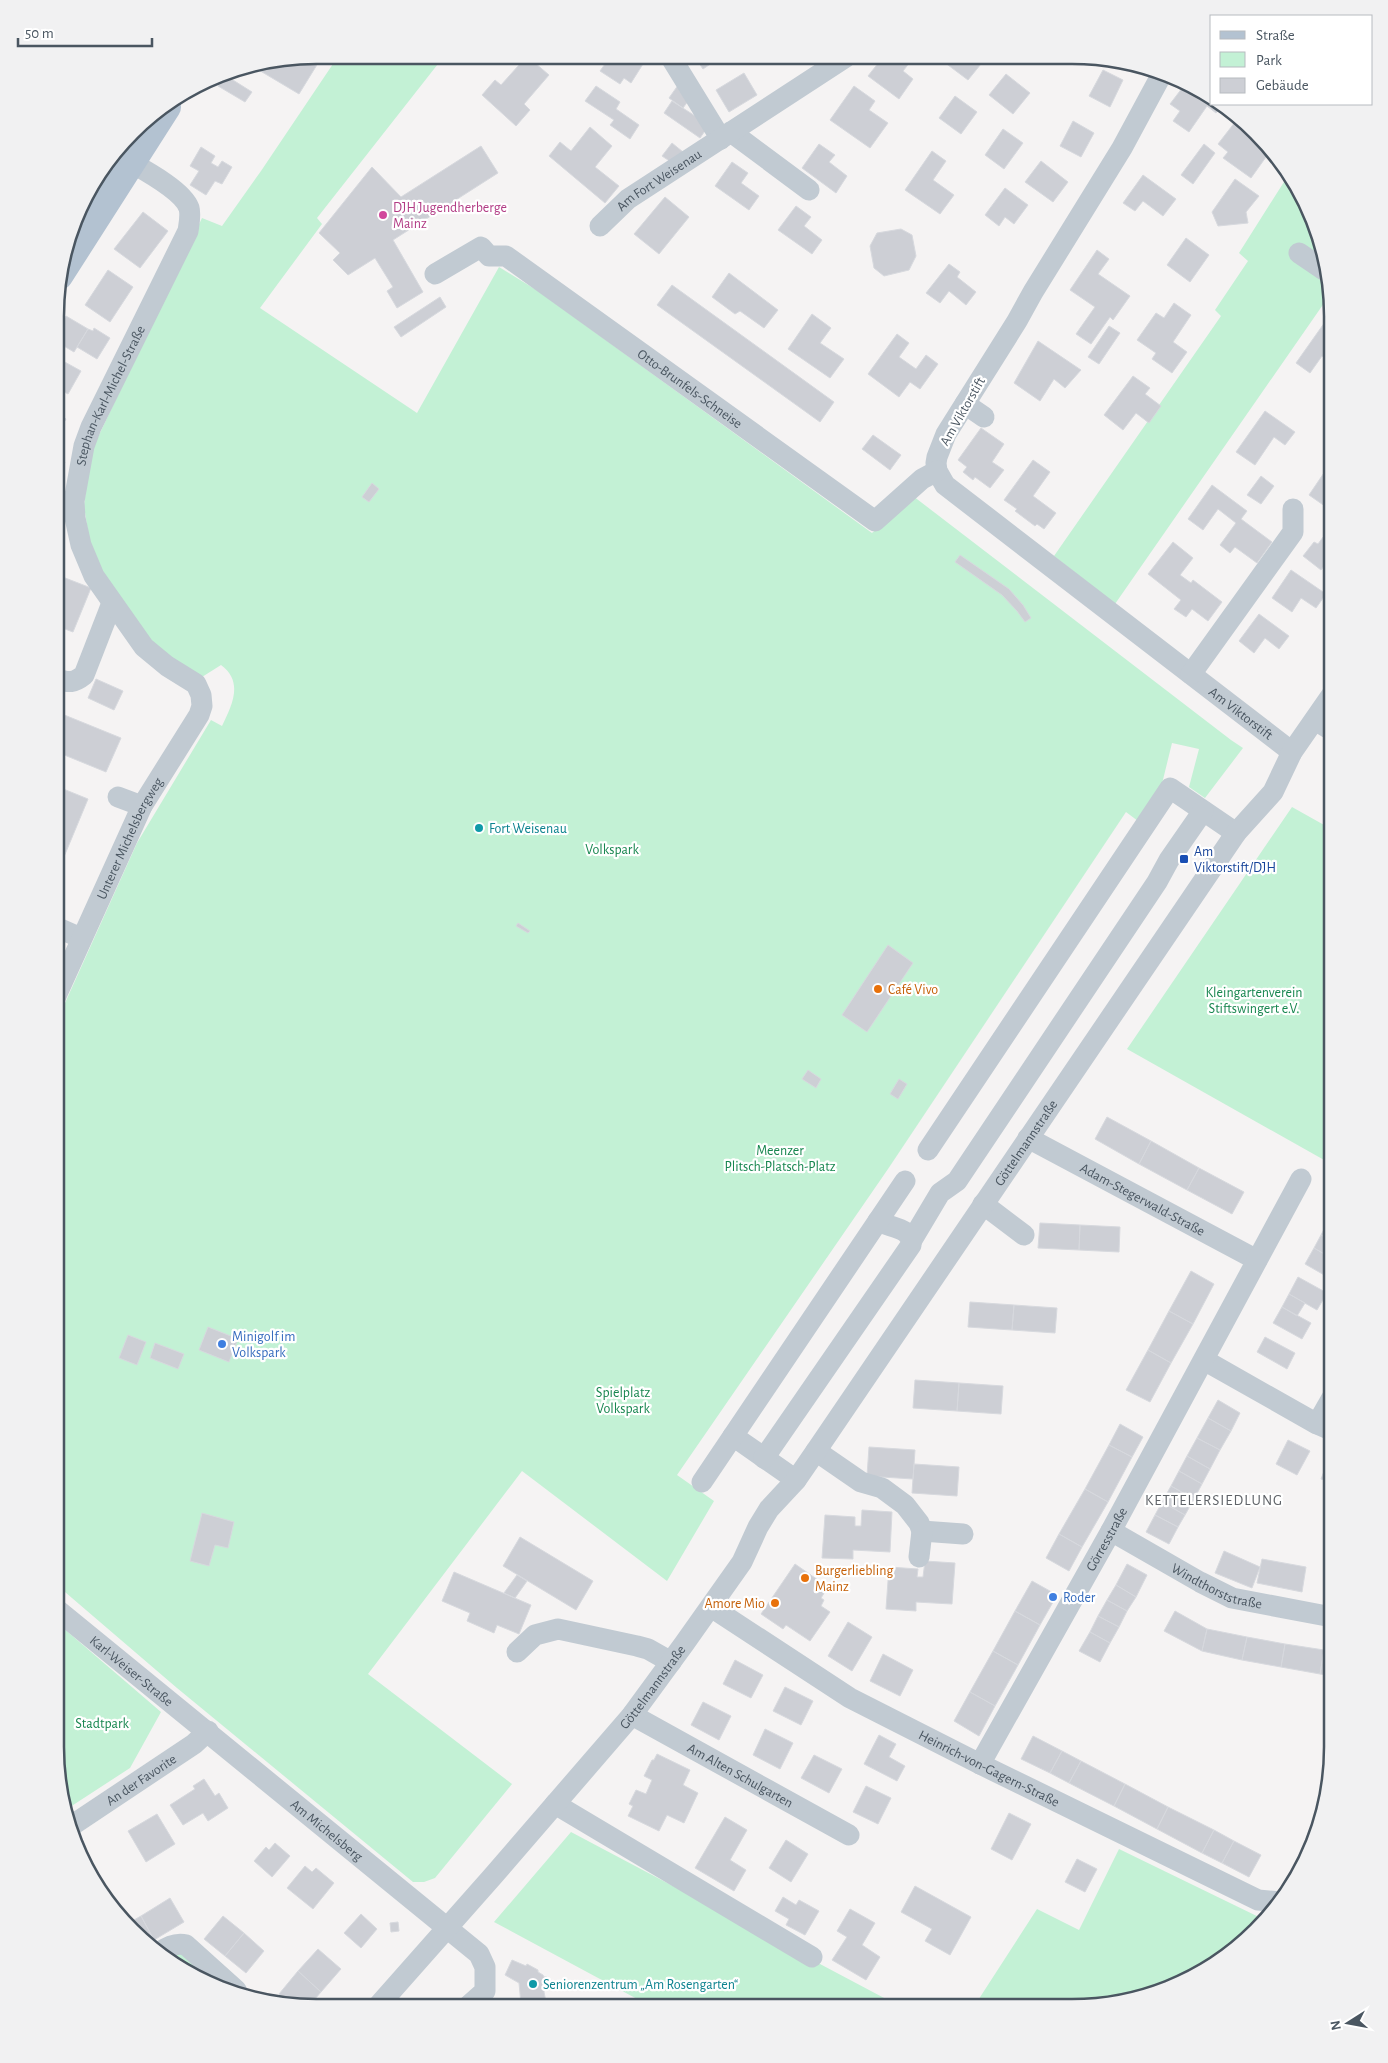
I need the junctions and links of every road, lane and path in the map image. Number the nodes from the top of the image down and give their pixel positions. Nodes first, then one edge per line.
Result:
1 (676, 64) edge
2 (834, 64) edge
3 (1154, 77) edge
4 (158, 119) edge
5 (726, 135) junction
6 (130, 162) junction
7 (809, 190) dead end
8 (600, 226) dead end
9 (1299, 253) dead end
10 (71, 257) edge
11 (1319, 267) edge
12 (436, 274) dead end
13 (965, 404) junction
14 (984, 417) dead end
15 (937, 470) junction
16 (1293, 509) dead end
17 (112, 603) junction
18 (1191, 674) junction
19 (64, 682) edge
20 (196, 684) joint
21 (1324, 706) edge
22 (1314, 720) junction
23 (1324, 725) edge
24 (1292, 752) junction
25 (118, 797) dead end
26 (142, 806) junction
27 (1203, 811) junction
28 (1236, 834) junction
29 (64, 931) edge
30 (81, 938) junction
31 (64, 977) edge
32 (1028, 1138) junction
33 (928, 1150) dead end
34 (1301, 1179) dead end
35 (905, 1181) dead end
36 (983, 1204) junction
37 (878, 1221) junction
38 (1024, 1235) dead end
39 (912, 1240) junction
40 (1257, 1260) junction
41 (1204, 1360) junction
42 (1324, 1427) edge
43 (733, 1436) junction
44 (816, 1451) junction
45 (764, 1458) junction
46 (796, 1480) junction
47 (702, 1482) dead end
48 (922, 1531) junction
49 (1111, 1531) junction
50 (963, 1534) dead end
51 (919, 1557) dead end
52 (711, 1607) junction
53 (64, 1615) edge
54 (1324, 1615) edge
55 (517, 1652) dead end
56 (671, 1662) junction
57 (632, 1714) junction
58 (208, 1731) junction
59 (980, 1764) junction
60 (555, 1804) junction
61 (75, 1823) edge
62 (848, 1835) dead end
63 (1272, 1901) edge
64 (447, 1928) junction
65 (165, 1949) edge
66 (812, 1957) dead end
67 (229, 1984) edge
68 (384, 1999) edge
69 (476, 1999) edge

1 - 5 street
2 - 5 street, Am Fort Weisenau
3 - 13 street, Am Viktorstift
4 - 6 main road
5 - 7 street
5 - 8 street, Am Fort Weisenau
6 - 10 main road
6 - 17 street, Stephan-Karl-Michel-Straße
9 - 11 street
12 - 15 street, Otto-Brunfels-Schneise
13 - 14 street
13 - 15 street, Am Viktorstift
15 - 18 street, Am Viktorstift
16 - 18 street
17 - 19 street
17 - 20 street, Stephan-Karl-Michel-Straße
18 - 24 street, Am Viktorstift
20 - 26 street, Unterer Michelsbergweg
21 - 22 street, Göttelmannstraße
22 - 23 street
22 - 24 street, Göttelmannstraße
24 - 28 street, Göttelmannstraße
25 - 26 street
26 - 30 street, Unterer Michelsbergweg
27 - 28 street
27 - 33 street
27 - 39 street
28 - 32 street, Göttelmannstraße
29 - 30 street
30 - 31 street, Unterer Michelsbergweg
32 - 36 street, Göttelmannstraße
32 - 40 street, Adam-Stegerwald-Straße
34 - 40 street, Görresstraße
35 - 37 street
36 - 38 street
36 - 44 street, Göttelmannstraße
37 - 39 street
37 - 43 street
39 - 45 street
40 - 41 street, Görresstraße
41 - 42 street
41 - 49 street, Görresstraße
43 - 45 street
43 - 47 street
44 - 46 street, Göttelmannstraße
44 - 48 street
45 - 46 street
46 - 52 street, Göttelmannstraße
48 - 50 street
48 - 51 street
49 - 54 street, Windthorststraße
49 - 59 street, Görresstraße
52 - 56 street, Göttelmannstraße
52 - 59 street, Heinrich-von-Gagern-Straße
53 - 58 street, Karl-Weiser-Straße
55 - 56 street
56 - 57 street, Göttelmannstraße
57 - 60 street, Göttelmannstraße
57 - 62 street, Am Alten Schulgarten
58 - 61 street, An der Favorite
58 - 64 street, Am Michelsberg
59 - 63 street, Heinrich-von-Gagern-Straße
60 - 64 street, Göttelmannstraße
60 - 66 street
64 - 68 street, Göttelmannstraße
64 - 69 street, Am Michelsberg
65 - 67 street

